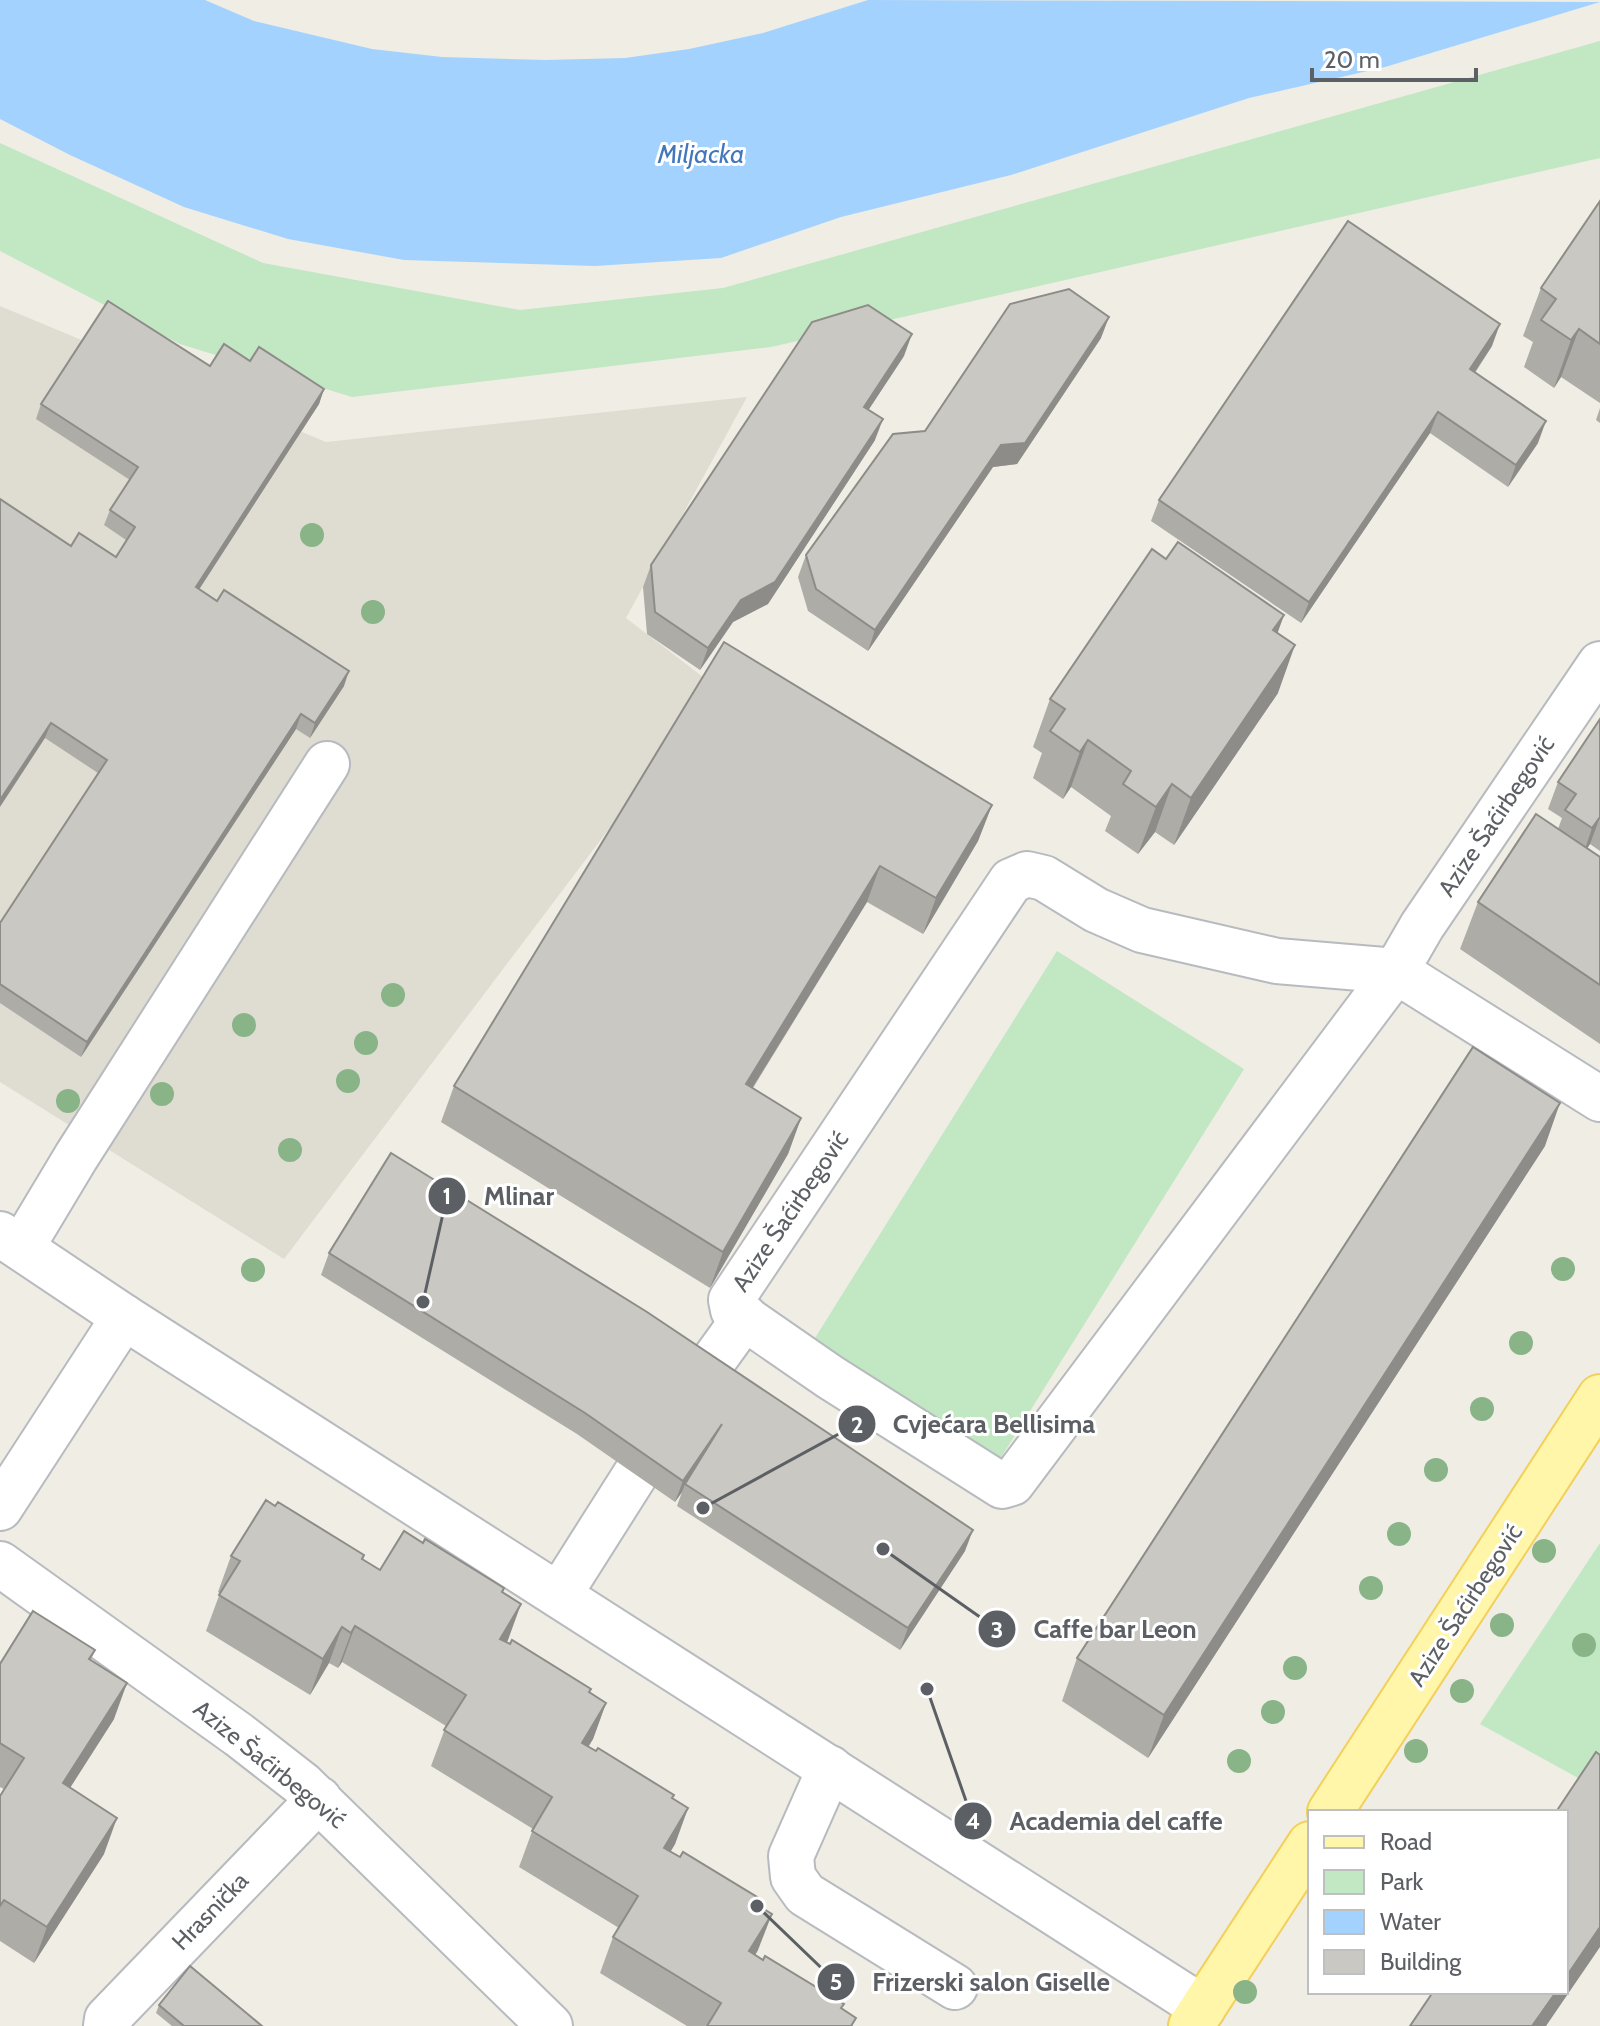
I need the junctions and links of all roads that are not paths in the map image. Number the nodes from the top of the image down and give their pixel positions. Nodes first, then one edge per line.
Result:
1 (1600, 664) edge
2 (327, 764) dead end
3 (1396, 971) junction
4 (1600, 1099) edge
5 (11, 1240) edge
6 (124, 1317) junction
7 (745, 1317) junction
8 (701, 1378) edge
9 (1600, 1397) edge
10 (635, 1475) edge
11 (0, 1508) edge
12 (0, 1564) edge
13 (559, 1595) junction
14 (830, 1768) junction
15 (319, 1799) junction
16 (1331, 1810) edge
17 (1308, 1847) edge
18 (955, 1987) dead end
19 (1197, 2017) edge
20 (106, 2026) edge
21 (550, 2026) edge

1 - 3 street, Azize Šaćirbegović
2 - 5 street
3 - 4 street, Azize Šaćirbegović
3 - 7 street, Azize Šaćirbegović
3 - 7 street, Azize Šaćirbegović
5 - 6 street
6 - 11 street
6 - 13 street
7 - 8 street
9 - 16 main road, Azize Šaćirbegović
10 - 13 street
12 - 15 street, Azize Šaćirbegović
13 - 14 street
14 - 18 street
14 - 19 street
15 - 20 street, Hrasnička
15 - 21 street, Azize Šaćirbegović
17 - 19 main road

